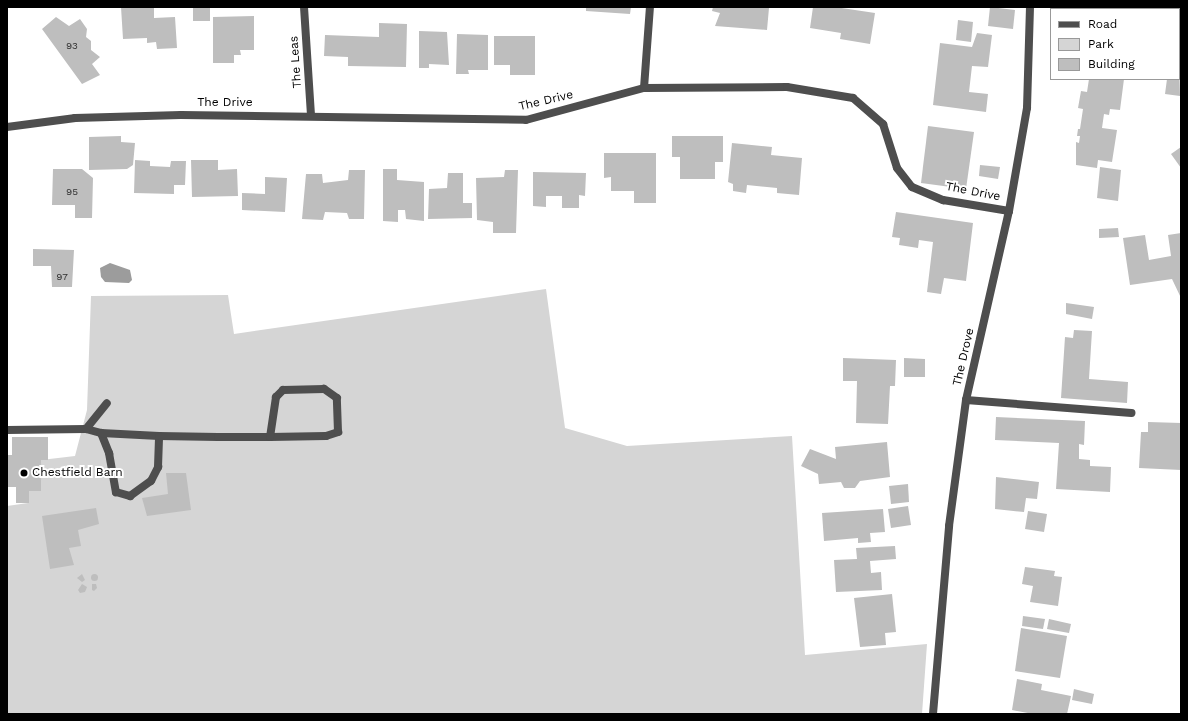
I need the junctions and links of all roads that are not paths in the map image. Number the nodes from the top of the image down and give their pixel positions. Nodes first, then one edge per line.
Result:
1 (304, 7) edge
2 (650, 7) edge
3 (1030, 7) edge
4 (644, 88) junction
5 (311, 116) junction
6 (7, 127) edge
7 (1009, 211) junction
8 (966, 400) junction
9 (107, 403) dead end
10 (1131, 413) dead end
11 (86, 429) junction
12 (7, 430) edge
13 (101, 433) junction
14 (159, 436) junction
15 (270, 437) junction
16 (933, 714) edge

1 - 5 street, The Leas
2 - 4 street
3 - 7 street, The Drove
4 - 5 street, The Drive
4 - 7 street, The Drive
5 - 6 street, The Drive
7 - 8 street, The Drove
8 - 10 street
8 - 16 street, The Drove
9 - 11 street
11 - 12 street
11 - 13 street
13 - 14 street
13 - 14 street
14 - 15 street
15 - 15 street

